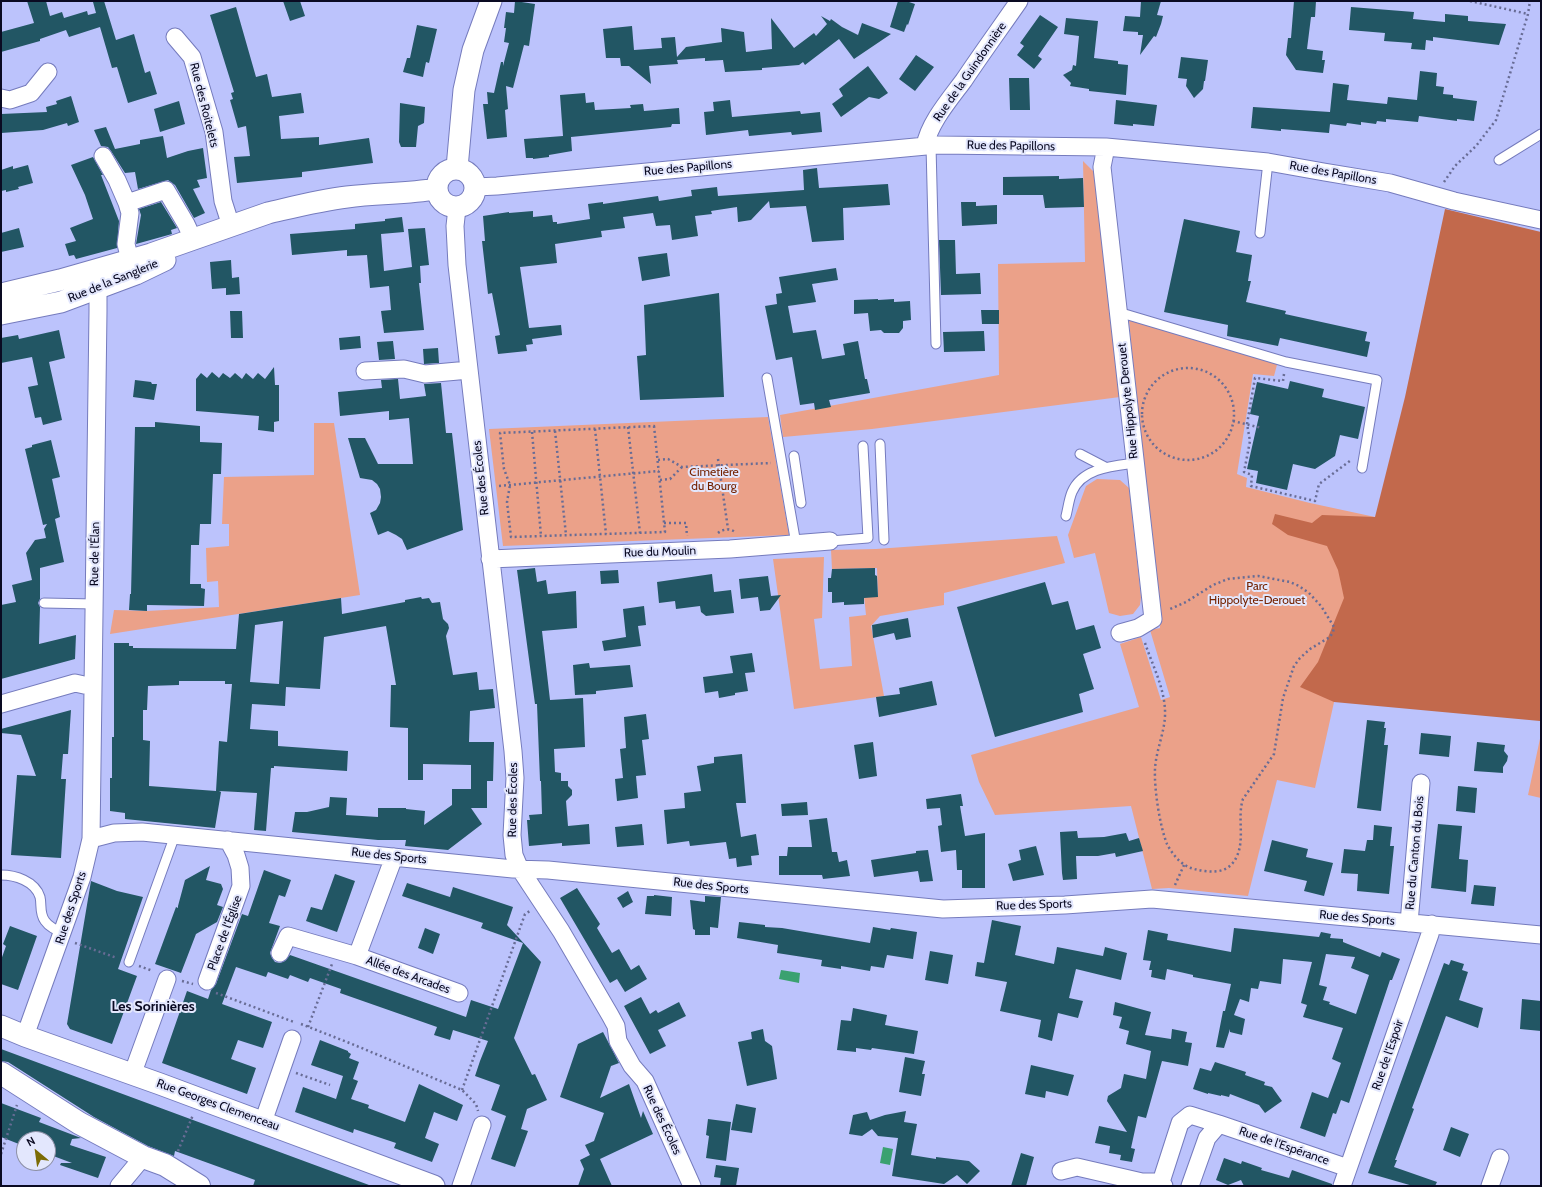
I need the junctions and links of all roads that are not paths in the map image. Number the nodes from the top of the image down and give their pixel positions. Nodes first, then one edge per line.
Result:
1 (491, 1) edge
2 (1019, 1) edge
3 (175, 37) dead end
4 (48, 72) dead end
5 (1, 98) edge
6 (1541, 134) edge
7 (928, 146) junction
8 (1106, 147) junction
9 (103, 156) dead end
10 (1500, 160) dead end
11 (1268, 162) junction
12 (457, 168) junction
13 (476, 187) junction
14 (436, 189) junction
15 (127, 203) junction
16 (457, 208) junction
17 (1541, 220) edge
18 (225, 228) junction
19 (1260, 233) dead end
20 (193, 239) junction
21 (130, 260) junction
22 (91, 281) junction
23 (1, 294) edge
24 (1118, 312) junction
25 (1, 314) edge
26 (936, 344) dead end
27 (469, 370) junction
28 (365, 371) dead end
29 (767, 378) dead end
30 (880, 444) dead end
31 (863, 446) dead end
32 (1080, 454) dead end
33 (794, 456) dead end
34 (1135, 463) junction
35 (1105, 467) junction
36 (1362, 468) dead end
37 (801, 503) dead end
38 (1066, 516) dead end
39 (884, 540) dead end
40 (830, 541) joint
41 (796, 544) junction
42 (490, 559) junction
43 (44, 603) dead end
44 (95, 604) junction
45 (1120, 633) dead end
46 (93, 687) junction
47 (1, 704) edge
48 (1422, 784) dead end
49 (175, 835) junction
50 (91, 839) junction
51 (228, 840) junction
52 (394, 857) junction
53 (520, 870) junction
54 (1, 875) edge
55 (1409, 923) junction
56 (1432, 924) junction
57 (1541, 935) edge
58 (62, 936) junction
59 (280, 953) dead end
60 (357, 956) junction
61 (129, 962) road end
62 (165, 976) road end
63 (205, 986) road end
64 (459, 993) dead end
65 (1, 1026) edge
66 (25, 1036) junction
67 (292, 1039) dead end
68 (1, 1074) edge
69 (132, 1075) junction
70 (264, 1122) junction
71 (1219, 1124) junction
72 (482, 1125) road end
73 (143, 1157) junction
74 (1500, 1158) dead end
75 (1348, 1168) junction
76 (1061, 1171) dead end
77 (1163, 1184) edge
78 (119, 1186) edge
79 (199, 1186) edge
80 (434, 1186) edge
81 (461, 1186) edge
82 (692, 1186) edge
83 (1190, 1186) edge
84 (1342, 1186) edge
85 (1490, 1186) edge

1 - 12 street
2 - 7 street, Rue de la Guindonnière
3 - 18 street, Rue des Roitelets
4 - 5 street
6 - 10 lane
7 - 8 street, Rue des Papillons
7 - 13 street, Rue des Papillons
7 - 26 lane
8 - 11 street, Rue des Papillons
8 - 24 street, Rue Hippolyte Derouet
9 - 15 street, Rue de la Sanglerie
11 - 17 street, Rue des Papillons
11 - 19 lane
12 - 13 street
12 - 14 street
13 - 16 street
14 - 16 street
14 - 18 street, Rue de la Sanglerie
15 - 20 street
15 - 21 street, Rue de la Sanglerie
16 - 27 street, Rue des Écoles
18 - 20 street, Rue de la Sanglerie
18 - 22 street, Rue de la Sanglerie
20 - 21 street, Rue de la Sanglerie
21 - 22 street, Rue de la Sanglerie
22 - 23 street, Rue de la Sanglerie
22 - 25 street, Rue de la Sanglerie
22 - 44 street, Rue de l'Élan
24 - 34 street, Rue Hippolyte Derouet
24 - 36 lane
27 - 28 street
27 - 42 street, Rue des Écoles
29 - 41 lane
30 - 39 lane
31 - 40 lane
32 - 35 lane
33 - 37 lane
34 - 35 lane
34 - 45 street, Rue Hippolyte Derouet
35 - 38 lane
40 - 41 street, Rue du Moulin
41 - 42 street, Rue du Moulin
42 - 53 street, Rue des Écoles
43 - 44 lane
44 - 46 street, Rue de l'Élan
46 - 47 street
46 - 50 street, Rue de l'Élan
48 - 55 street, Rue du Canton du Bois
49 - 50 street, Rue des Sports
49 - 51 street, Rue des Sports
49 - 61 lane
50 - 58 street, Rue des Sports
51 - 52 street, Rue des Sports
51 - 63 street, Place de l'Église
52 - 53 street, Rue des Sports
52 - 60 street, Allée des Arcades
53 - 55 street, Rue des Sports
53 - 82 street, Rue des Écoles
54 - 58 lane
55 - 56 street, Rue des Sports
56 - 57 street, Rue des Sports
56 - 75 street, Rue de l'Espoir
58 - 66 street, Rue des Sports
59 - 60 street, Allée des Arcades
60 - 64 street, Allée des Arcades
62 - 69 street
65 - 66 street, Rue Georges Clemenceau
66 - 69 street, Rue Georges Clemenceau
67 - 70 street
68 - 73 main road
69 - 70 street, Rue Georges Clemenceau
70 - 80 street, Rue Georges Clemenceau
71 - 75 street, Rue de l'Espérance
71 - 77 street, Rue de l'Espérance
71 - 83 street
72 - 81 street
73 - 78 street
73 - 79 main road
74 - 85 street
75 - 84 street, Rue de l'Espoir
76 - 77 street, Rue de l'Espérance

